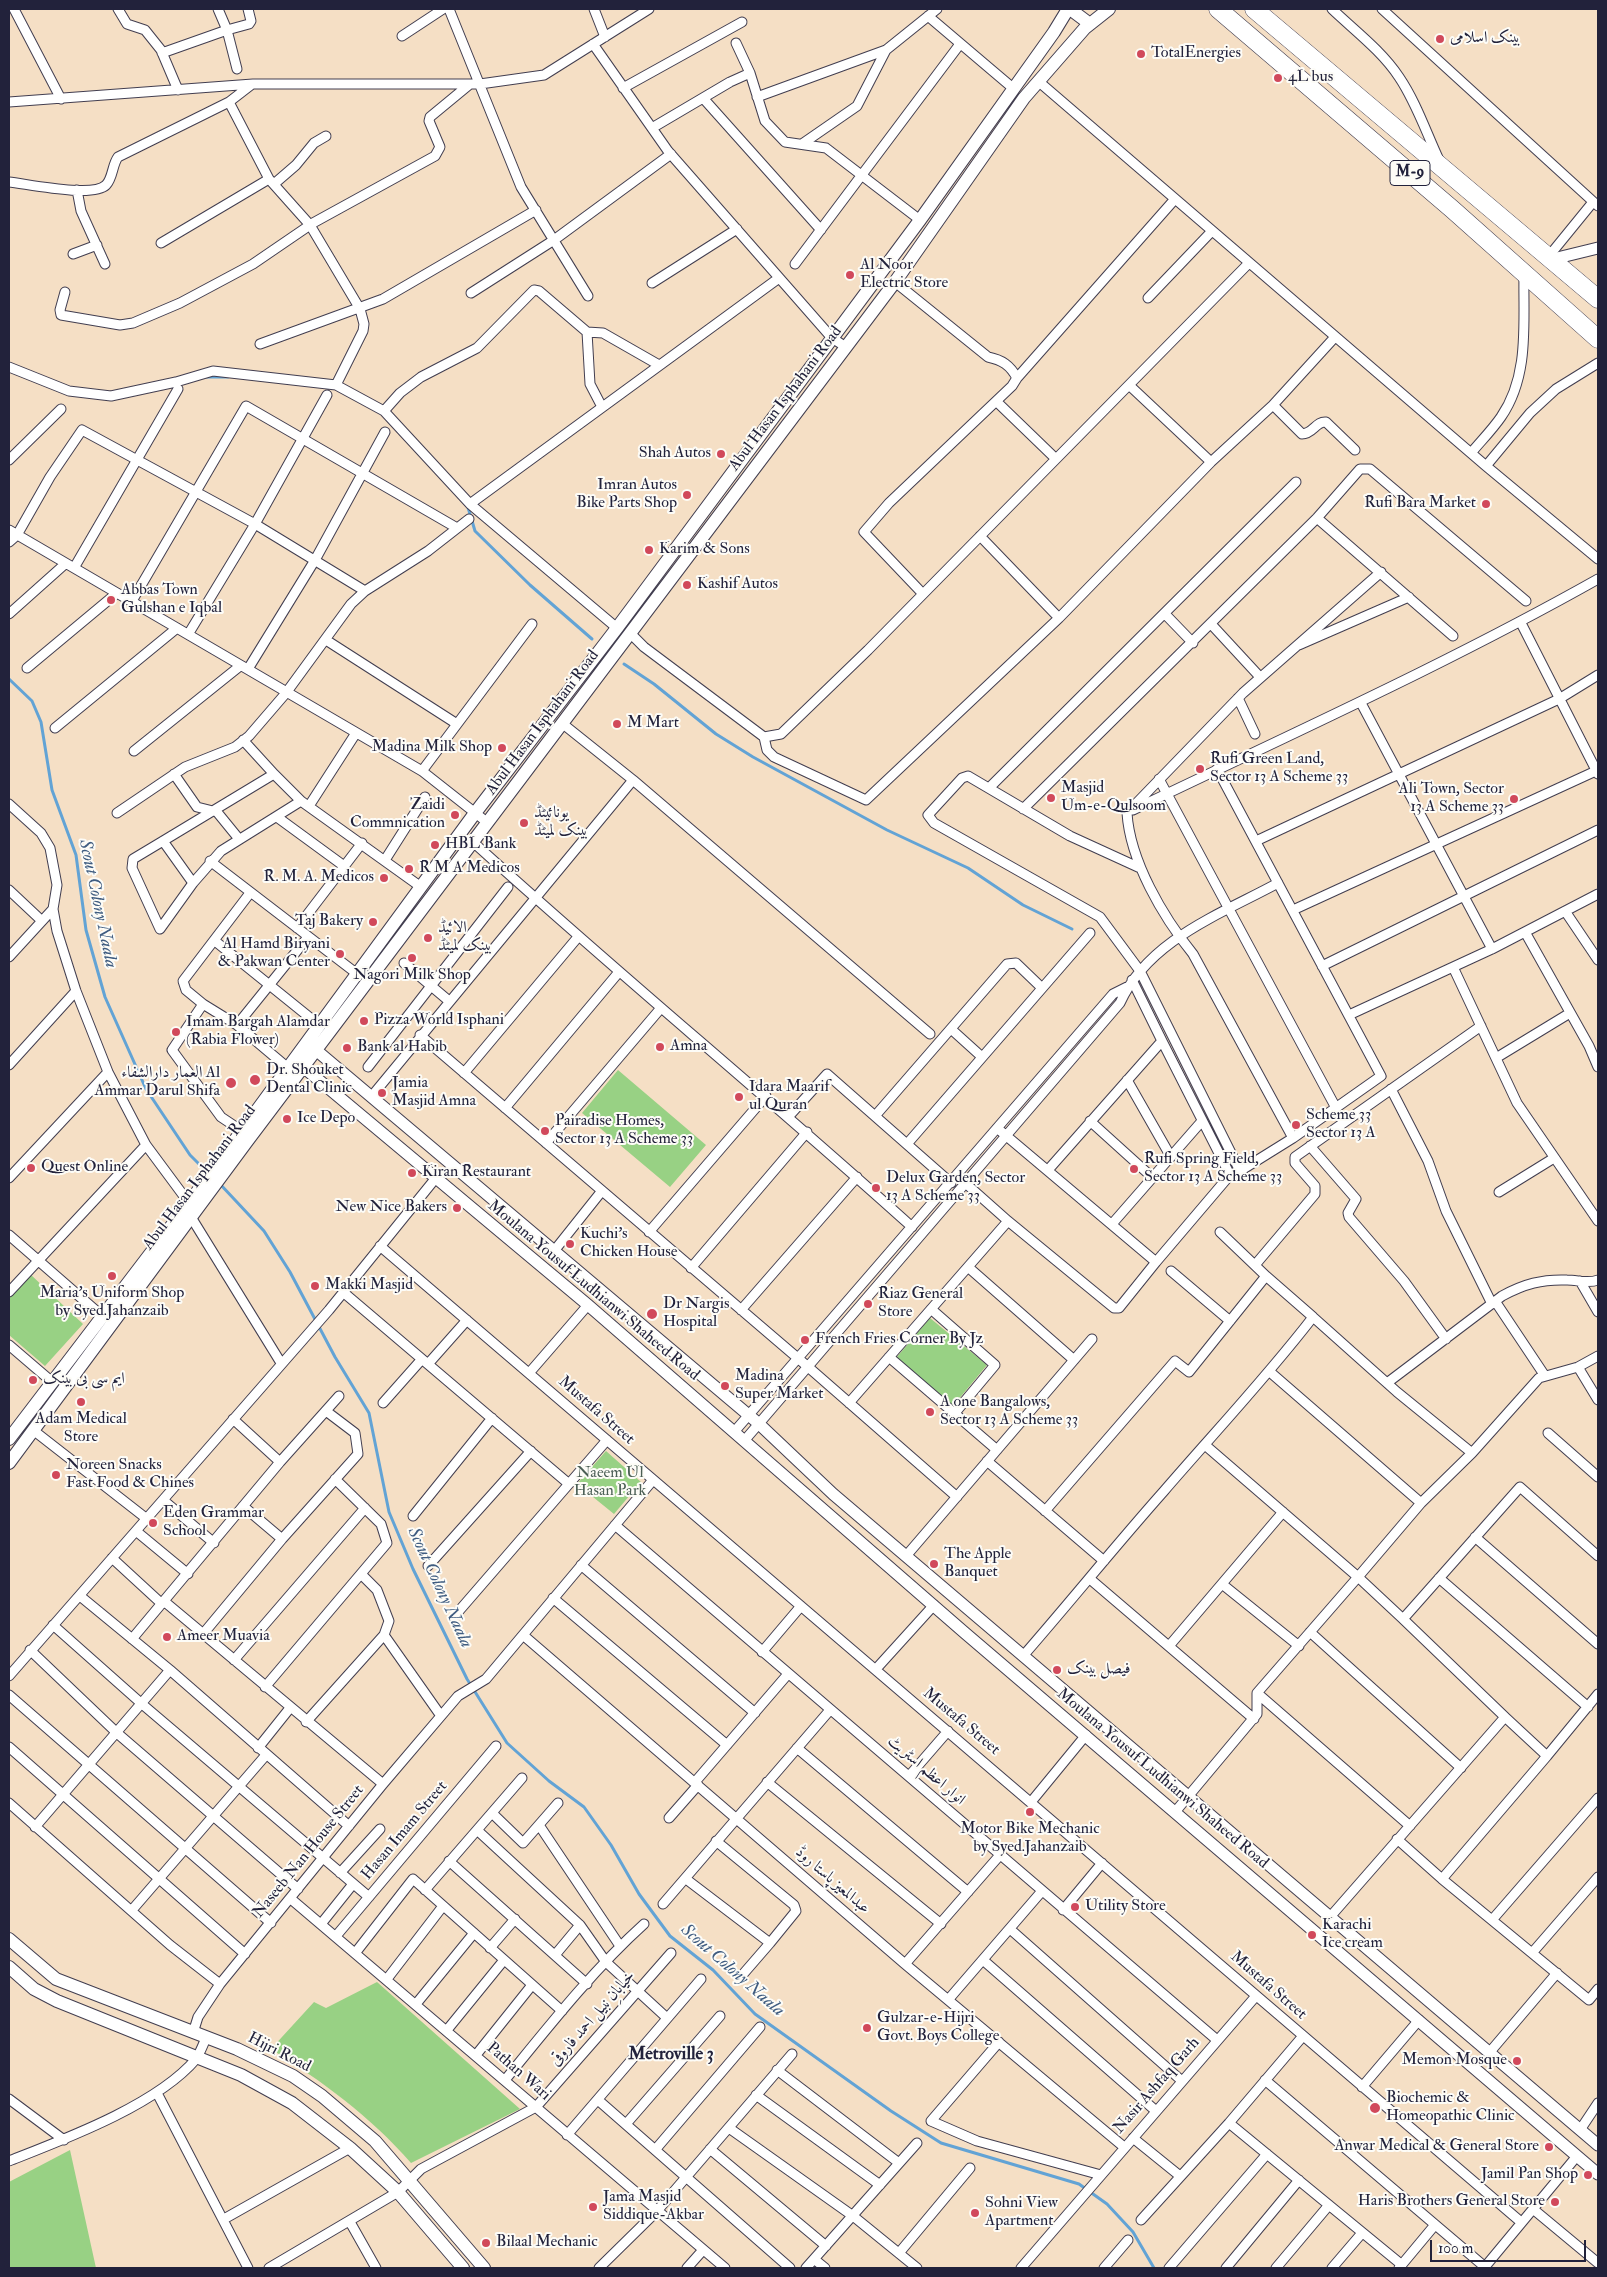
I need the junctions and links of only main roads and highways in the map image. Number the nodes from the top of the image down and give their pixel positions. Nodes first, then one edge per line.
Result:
1 (1069, 9) edge
2 (1109, 9) edge
3 (1218, 9) edge
4 (1254, 9) edge
5 (1090, 24) junction
6 (1598, 299) edge
7 (1598, 339) edge
8 (312, 1046) junction
9 (192, 1210) junction
10 (9, 1439) edge
11 (9, 1463) edge
12 (9, 1939) edge
13 (9, 1967) edge
14 (459, 2267) edge
15 (484, 2268) edge

1 - 5 main road
1 - 8 main road, Abul Hasan Isphahani Road
2 - 5 main road, Abul Hasan Isphahani Road
3 - 7 highway, M-9
4 - 6 highway, M-9
5 - 8 main road, Abul Hasan Isphahani Road
8 - 9 main road, Abul Hasan Isphahani Road
9 - 10 main road, Abul Hasan Isphahani Road
9 - 11 main road, Abul Hasan Isphahani Road
12 - 15 main road, Hijri Road
13 - 14 main road

